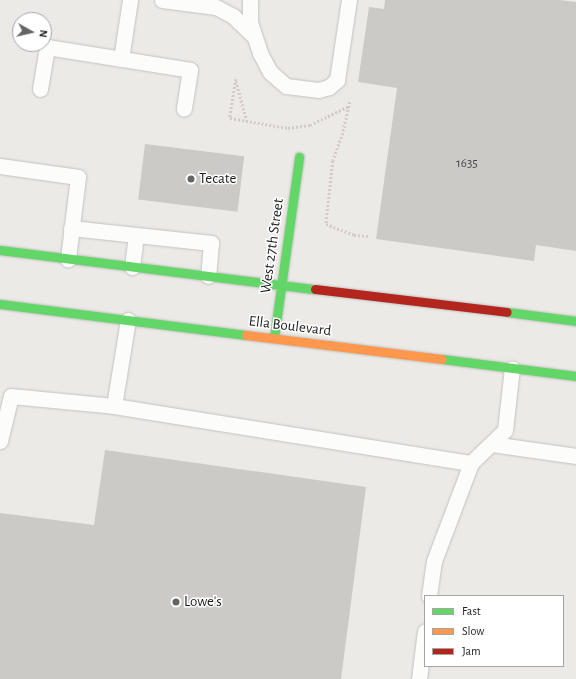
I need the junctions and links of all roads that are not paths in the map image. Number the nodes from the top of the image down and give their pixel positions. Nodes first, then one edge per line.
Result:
1 (130, 0) edge
2 (162, 0) edge
3 (250, 0) edge
4 (349, 0) edge
5 (254, 36) junction
6 (121, 59) junction
7 (40, 89) dead end
8 (184, 109) dead end
9 (299, 157) dead end
10 (0, 166) edge
11 (72, 228) junction
12 (136, 235) junction
13 (0, 250) edge
14 (68, 258) junction
15 (132, 267) junction
16 (208, 276) junction
17 (281, 286) junction
18 (0, 304) edge
19 (128, 320) junction
20 (576, 321) edge
21 (274, 338) junction
22 (512, 368) junction
23 (576, 376) edge
24 (114, 406) junction
25 (0, 441) edge
26 (492, 444) junction
27 (576, 456) edge
28 (471, 463) junction
29 (430, 595) edge
30 (424, 639) edge
31 (419, 679) edge

1 - 6 lane
2 - 5 lane
3 - 5 lane
4 - 5 lane
6 - 7 lane
6 - 8 lane
9 - 17 main road, West 27th Street
10 - 11 lane
11 - 12 lane
11 - 14 lane
12 - 15 lane
12 - 16 lane
13 - 14 main road
14 - 15 main road
15 - 16 main road
16 - 17 main road
17 - 20 main road
17 - 21 main road, West 27th Street
18 - 19 main road, Ella Boulevard
19 - 21 main road, Ella Boulevard
19 - 24 lane
21 - 22 main road, Ella Boulevard
22 - 23 main road, Ella Boulevard
22 - 26 lane
24 - 25 lane
24 - 28 lane
26 - 27 lane
26 - 28 lane
28 - 29 lane
30 - 31 lane

